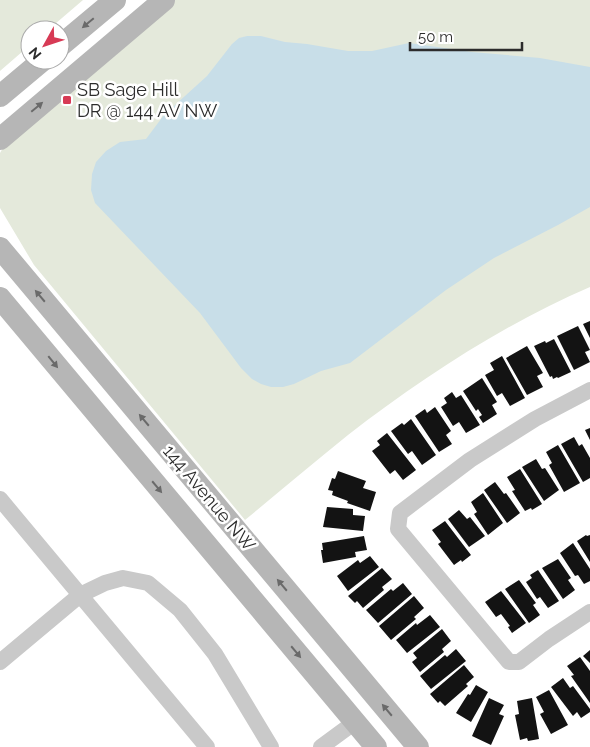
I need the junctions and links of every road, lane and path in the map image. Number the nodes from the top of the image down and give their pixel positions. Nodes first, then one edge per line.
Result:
1 (115, 0) edge
2 (164, 0) edge
3 (70, 38) edge
4 (31, 70) edge
5 (0, 96) edge
6 (0, 139) edge
7 (0, 248) edge
8 (0, 298) edge
9 (590, 390) edge
10 (0, 499) edge
11 (80, 595) junction
12 (590, 612) edge
13 (0, 661) edge
14 (355, 722) junction
15 (207, 747) edge
16 (272, 747) edge
17 (321, 747) edge
18 (376, 747) edge
19 (418, 747) edge

1 -> 3 main road
6 -> 2 main road
4 - 5 main road
19 -> 7 main road, 144 Avenue NW
8 -> 14 main road, 144 Avenue NW
9 - 12 street
10 - 11 street
11 - 13 street
11 - 15 street
11 - 16 street
14 - 17 street
14 - 18 main road, 144 Avenue NW

